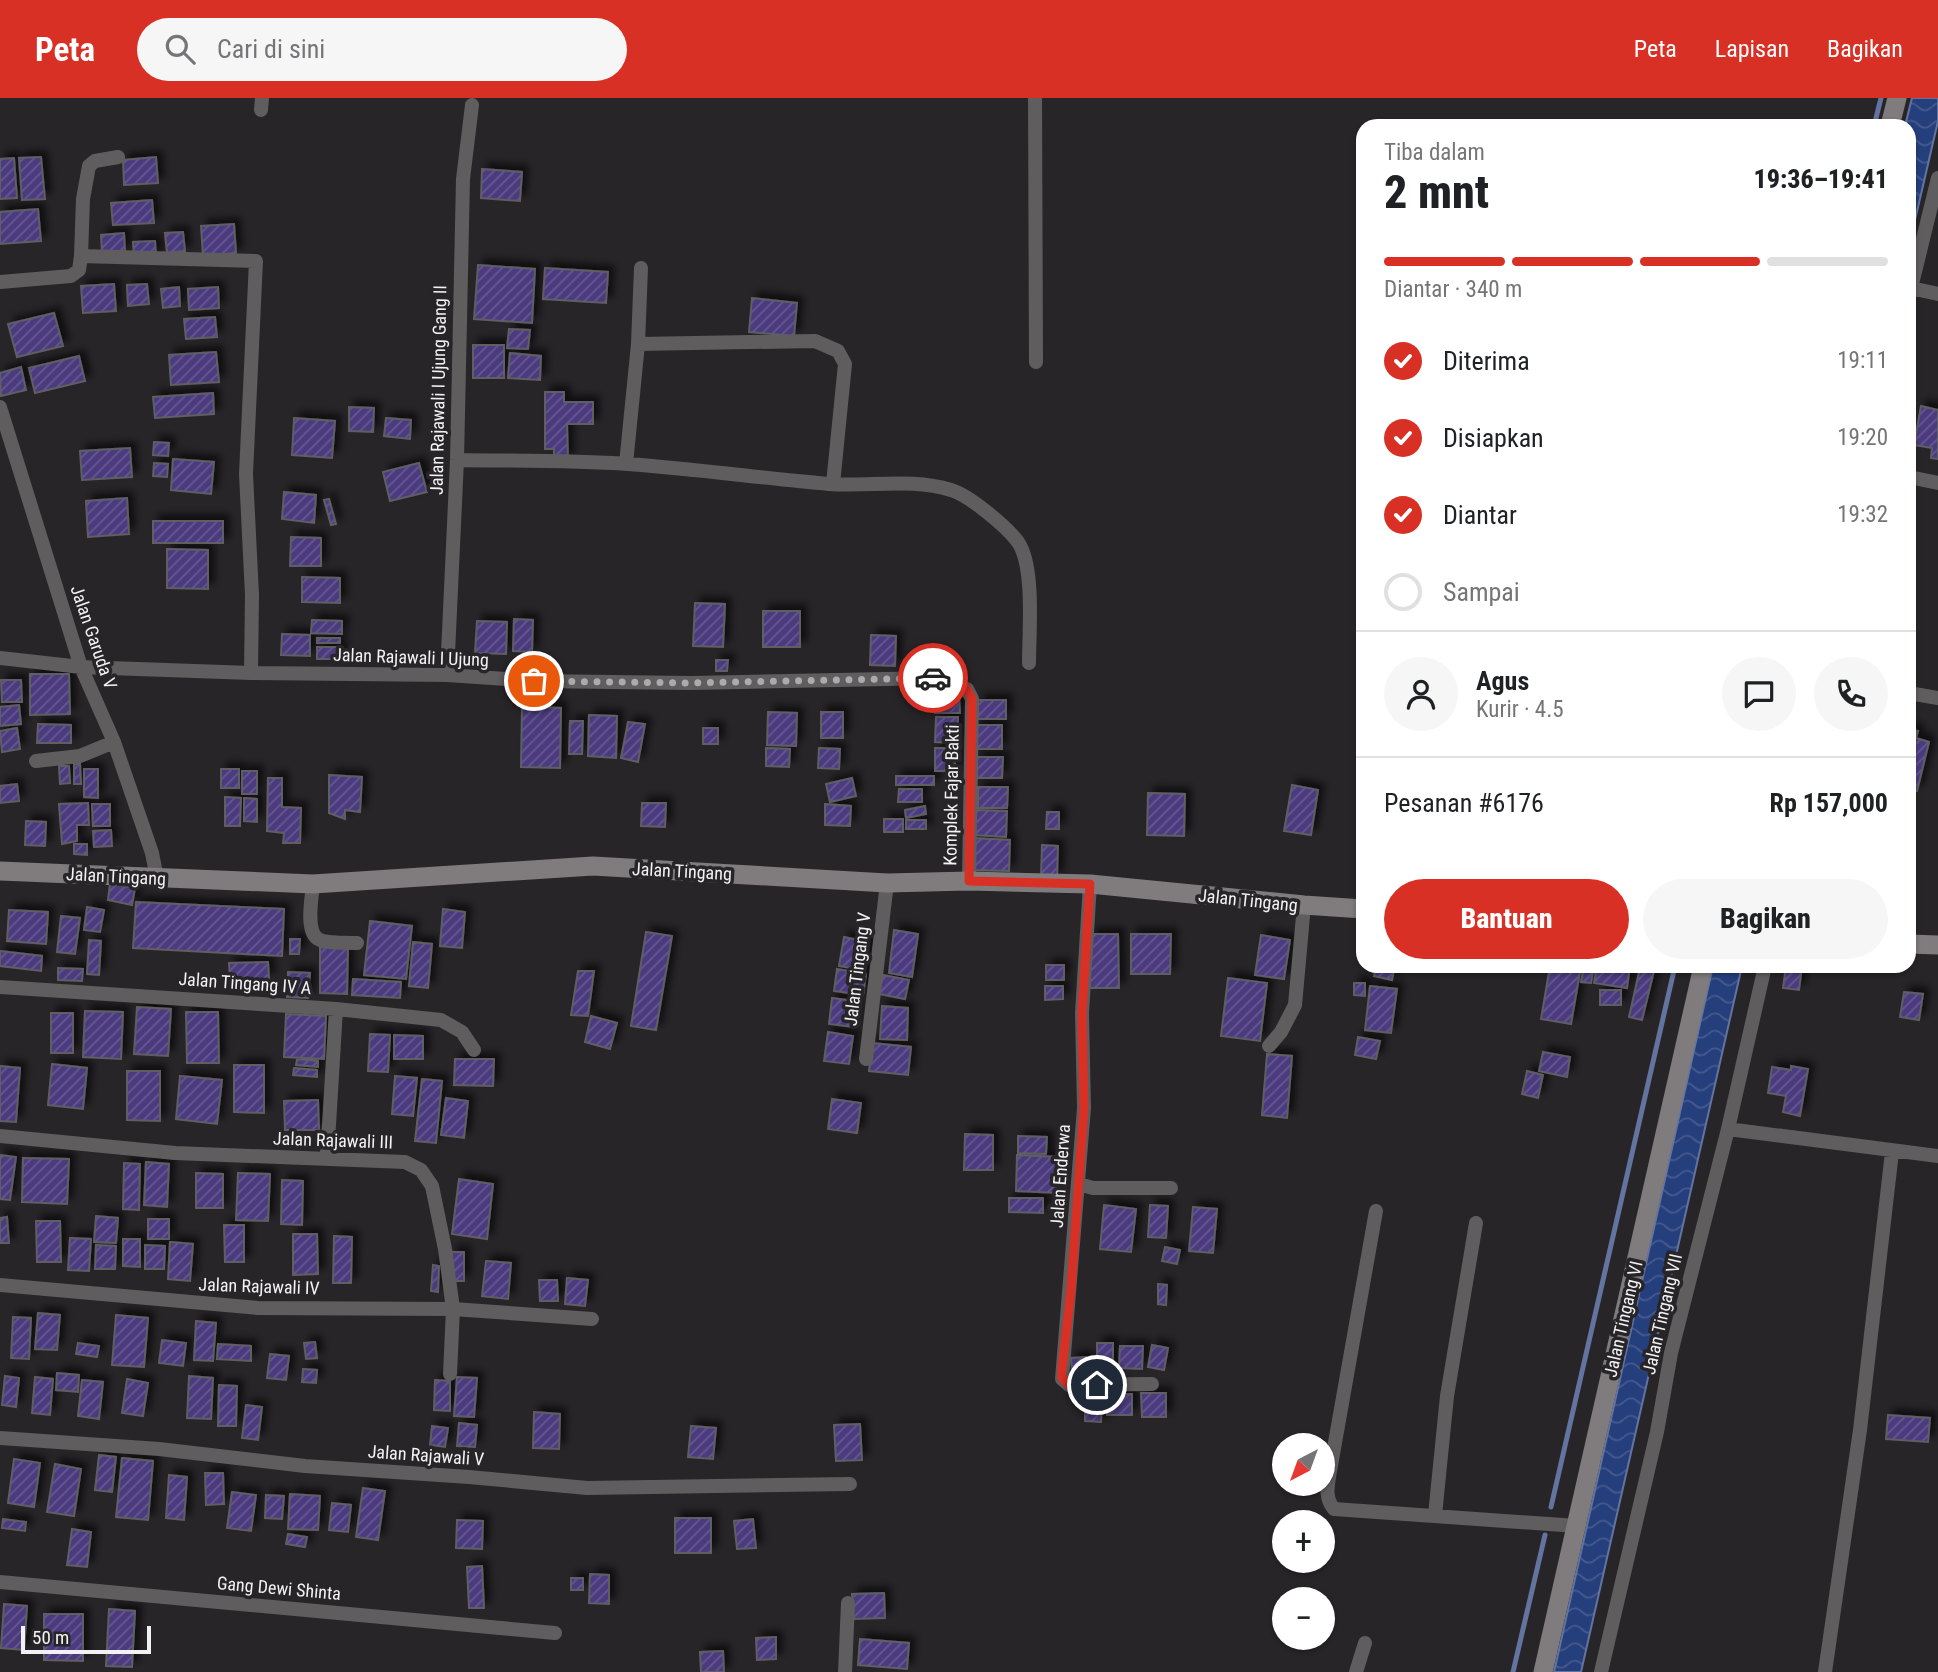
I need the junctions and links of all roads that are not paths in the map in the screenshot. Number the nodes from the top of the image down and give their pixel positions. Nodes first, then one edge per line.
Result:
1 (1034, 98) edge
2 (1897, 98) edge
3 (472, 105) dead end
4 (1892, 119) edge
5 (118, 157) dead end
6 (1938, 178) edge
7 (82, 256) junction
8 (640, 268) dead end
9 (1916, 268) edge
10 (0, 282) edge
11 (1916, 292) edge
12 (1938, 294) edge
13 (638, 344) junction
14 (1036, 362) dead end
15 (0, 407) edge
16 (457, 460) junction
17 (626, 464) junction
18 (1916, 478) edge
19 (1938, 483) edge
20 (833, 484) junction
21 (0, 658) edge
22 (1029, 663) dead end
23 (81, 667) junction
24 (251, 674) junction
25 (447, 675) junction
26 (908, 677) joint
27 (1916, 693) edge
28 (1938, 698) edge
29 (114, 742) junction
30 (36, 761) dead end
31 (0, 871) edge
32 (157, 878) junction
33 (969, 881) junction
34 (887, 883) junction
35 (313, 884) junction
36 (1090, 884) junction
37 (1304, 905) junction
38 (1356, 909) edge
39 (357, 943) dead end
40 (1916, 944) edge
41 (1938, 945) edge
42 (1701, 973) edge
43 (1763, 973) edge
44 (0, 988) edge
45 (336, 1009) junction
46 (1269, 1046) dead end
47 (474, 1051) dead end
48 (866, 1059) dead end
49 (1728, 1129) junction
50 (0, 1136) edge
51 (1892, 1152) junction
52 (1938, 1156) edge
53 (327, 1158) junction
54 (1079, 1184) junction
55 (1171, 1188) dead end
56 (1376, 1211) dead end
57 (1476, 1223) dead end
58 (0, 1285) edge
59 (453, 1309) junction
60 (592, 1319) dead end
61 (450, 1374) dead end
62 (1152, 1384) dead end
63 (0, 1438) edge
64 (850, 1484) dead end
65 (1435, 1515) junction
66 (1577, 1527) junction
67 (0, 1582) edge
68 (848, 1603) dead end
69 (555, 1633) dead end
70 (1365, 1643) dead end
71 (845, 1672) edge
72 (1356, 1672) edge
73 (1542, 1672) edge
74 (1601, 1672) edge
75 (1825, 1672) edge

1 - 14 street
2 - 4 main road
3 - 16 street, Jalan Rajawali I Ujung Gang II
5 - 7 street
6 - 9 street
7 - 10 street
7 - 24 street
8 - 13 street
11 - 12 street
13 - 17 street
13 - 20 street
15 - 23 street, Jalan Garuda V
16 - 17 street
16 - 25 street, Jalan Rajawali I Ujung Gang II
17 - 20 street
18 - 19 street
20 - 22 street
21 - 23 street, Jalan Rajawali I Ujung
23 - 24 street, Jalan Rajawali I Ujung
23 - 29 street, Jalan Garuda V
24 - 25 street, Jalan Rajawali I Ujung
25 - 26 street, Jalan Rajawali I Ujung
26 - 33 street, Komplek Fajar Bakti
27 - 28 street
29 - 30 street
29 - 32 street, Jalan Garuda V
31 - 32 main road, Jalan Tingang
32 - 35 main road, Jalan Tingang
33 - 34 main road, Jalan Tingang
33 - 36 main road, Jalan Tingang
34 - 35 main road, Jalan Tingang
34 - 48 street, Jalan Tingang V
35 - 39 street
36 - 37 main road, Jalan Tingang
36 - 54 street, Jalan Enderwa
37 - 38 main road, Jalan Tingang
37 - 46 street
40 - 41 main road
42 - 66 main road, Jalan Tingang VI
43 - 49 street, Jalan Tingang VII
44 - 45 street, Jalan Tingang IV A
45 - 47 street, Jalan Tingang IV A
45 - 53 street
49 - 51 street
49 - 74 street, Jalan Tingang VII
50 - 53 street, Jalan Rajawali III
51 - 52 street
51 - 75 street
53 - 59 street, Jalan Rajawali III
54 - 55 street
54 - 62 street, Jalan Enderwa
56 - 65 street
57 - 65 street
58 - 59 street, Jalan Rajawali IV
59 - 60 street
59 - 61 street
63 - 64 street, Jalan Rajawali V
65 - 66 street
66 - 73 main road, Jalan Tingang VI
67 - 69 street, Gang Dewi Shinta
68 - 71 street
70 - 72 street

